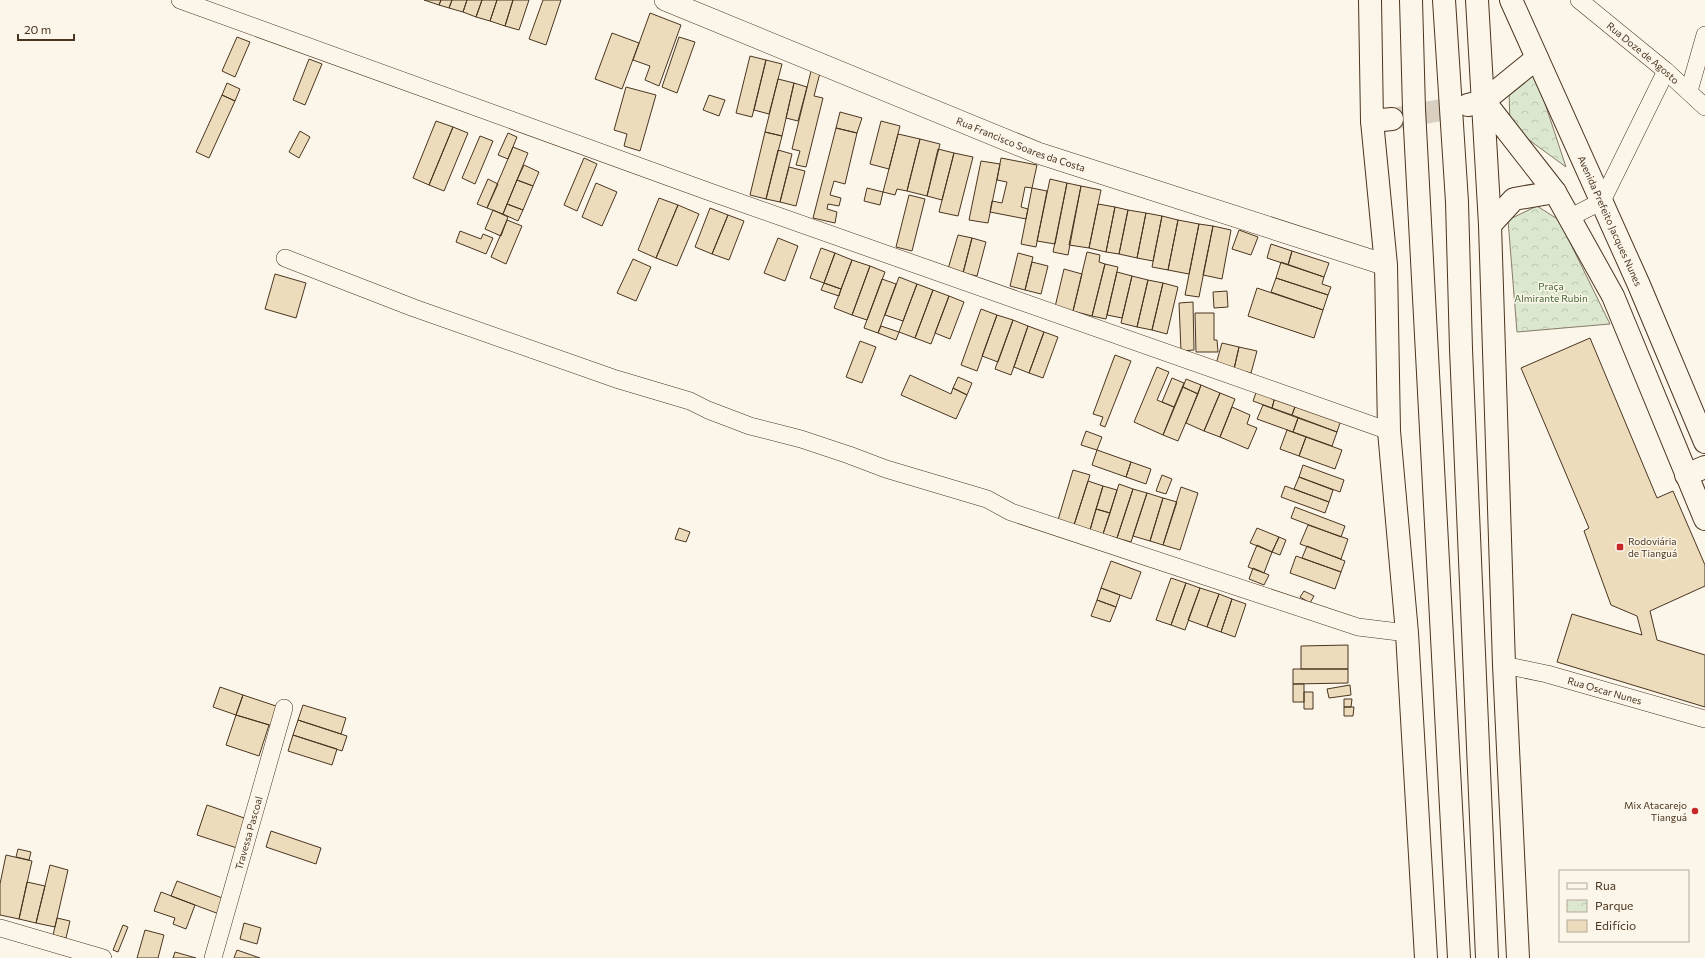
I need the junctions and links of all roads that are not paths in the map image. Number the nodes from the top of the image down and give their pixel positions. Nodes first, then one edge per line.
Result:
1 (180, 0) edge
2 (665, 0) edge
3 (1370, 0) edge
4 (1411, 0) edge
5 (1444, 0) edge
6 (1477, 0) edge
7 (1511, 0) edge
8 (1579, 0) edge
9 (1705, 34) edge
10 (1537, 58) junction
11 (1666, 71) junction
12 (1689, 91) junction
13 (1476, 103) junction
14 (1705, 106) edge
15 (1555, 192) junction
16 (1602, 201) junction
17 (1569, 218) junction
18 (1490, 225) junction
19 (285, 258) dead end
20 (1386, 265) junction
21 (1639, 285) junction
22 (1613, 296) junction
23 (1678, 377) junction
24 (1651, 388) junction
25 (1389, 431) junction
26 (1705, 442) edge
27 (1696, 471) edge
28 (1705, 519) edge
29 (1407, 633) junction
30 (1504, 665) junction
31 (284, 708) dead end
32 (1705, 719) edge
33 (0, 928) edge
34 (103, 958) edge
35 (213, 958) edge
36 (1426, 958) edge
37 (1459, 958) edge
38 (1487, 958) edge
39 (1518, 958) edge

1 - 25 street
2 - 20 street, Rua Francisco Soares da Costa
3 - 20 main road
4 - 37 main road
5 - 38 main road
6 - 13 main road
7 - 10 main road, Avenida Prefeito Jacques Nunes
8 - 11 street, Rua Doze de Agosto
9 - 12 street
10 - 13 main road
10 - 16 main road, Avenida Prefeito Jacques Nunes
11 - 12 street, Rua Doze de Agosto
11 - 16 street
12 - 14 street, Rua Doze de Agosto
13 - 15 main road
13 - 18 main road
15 - 17 main road
15 - 18 main road
16 - 17 street
16 - 21 main road, Avenida Prefeito Jacques Nunes
17 - 22 main road
18 - 30 main road
19 - 29 street
20 - 25 main road
21 - 22 main road
21 - 23 main road, Avenida Prefeito Jacques Nunes
22 - 24 main road
23 - 24 main road
23 - 26 main road, Avenida Prefeito Jacques Nunes
24 - 27 main road
25 - 29 main road
27 - 28 main road
29 - 36 main road
30 - 32 street, Rua Oscar Nunes
30 - 39 main road
31 - 35 street, Travessa Pascoal
33 - 34 street

